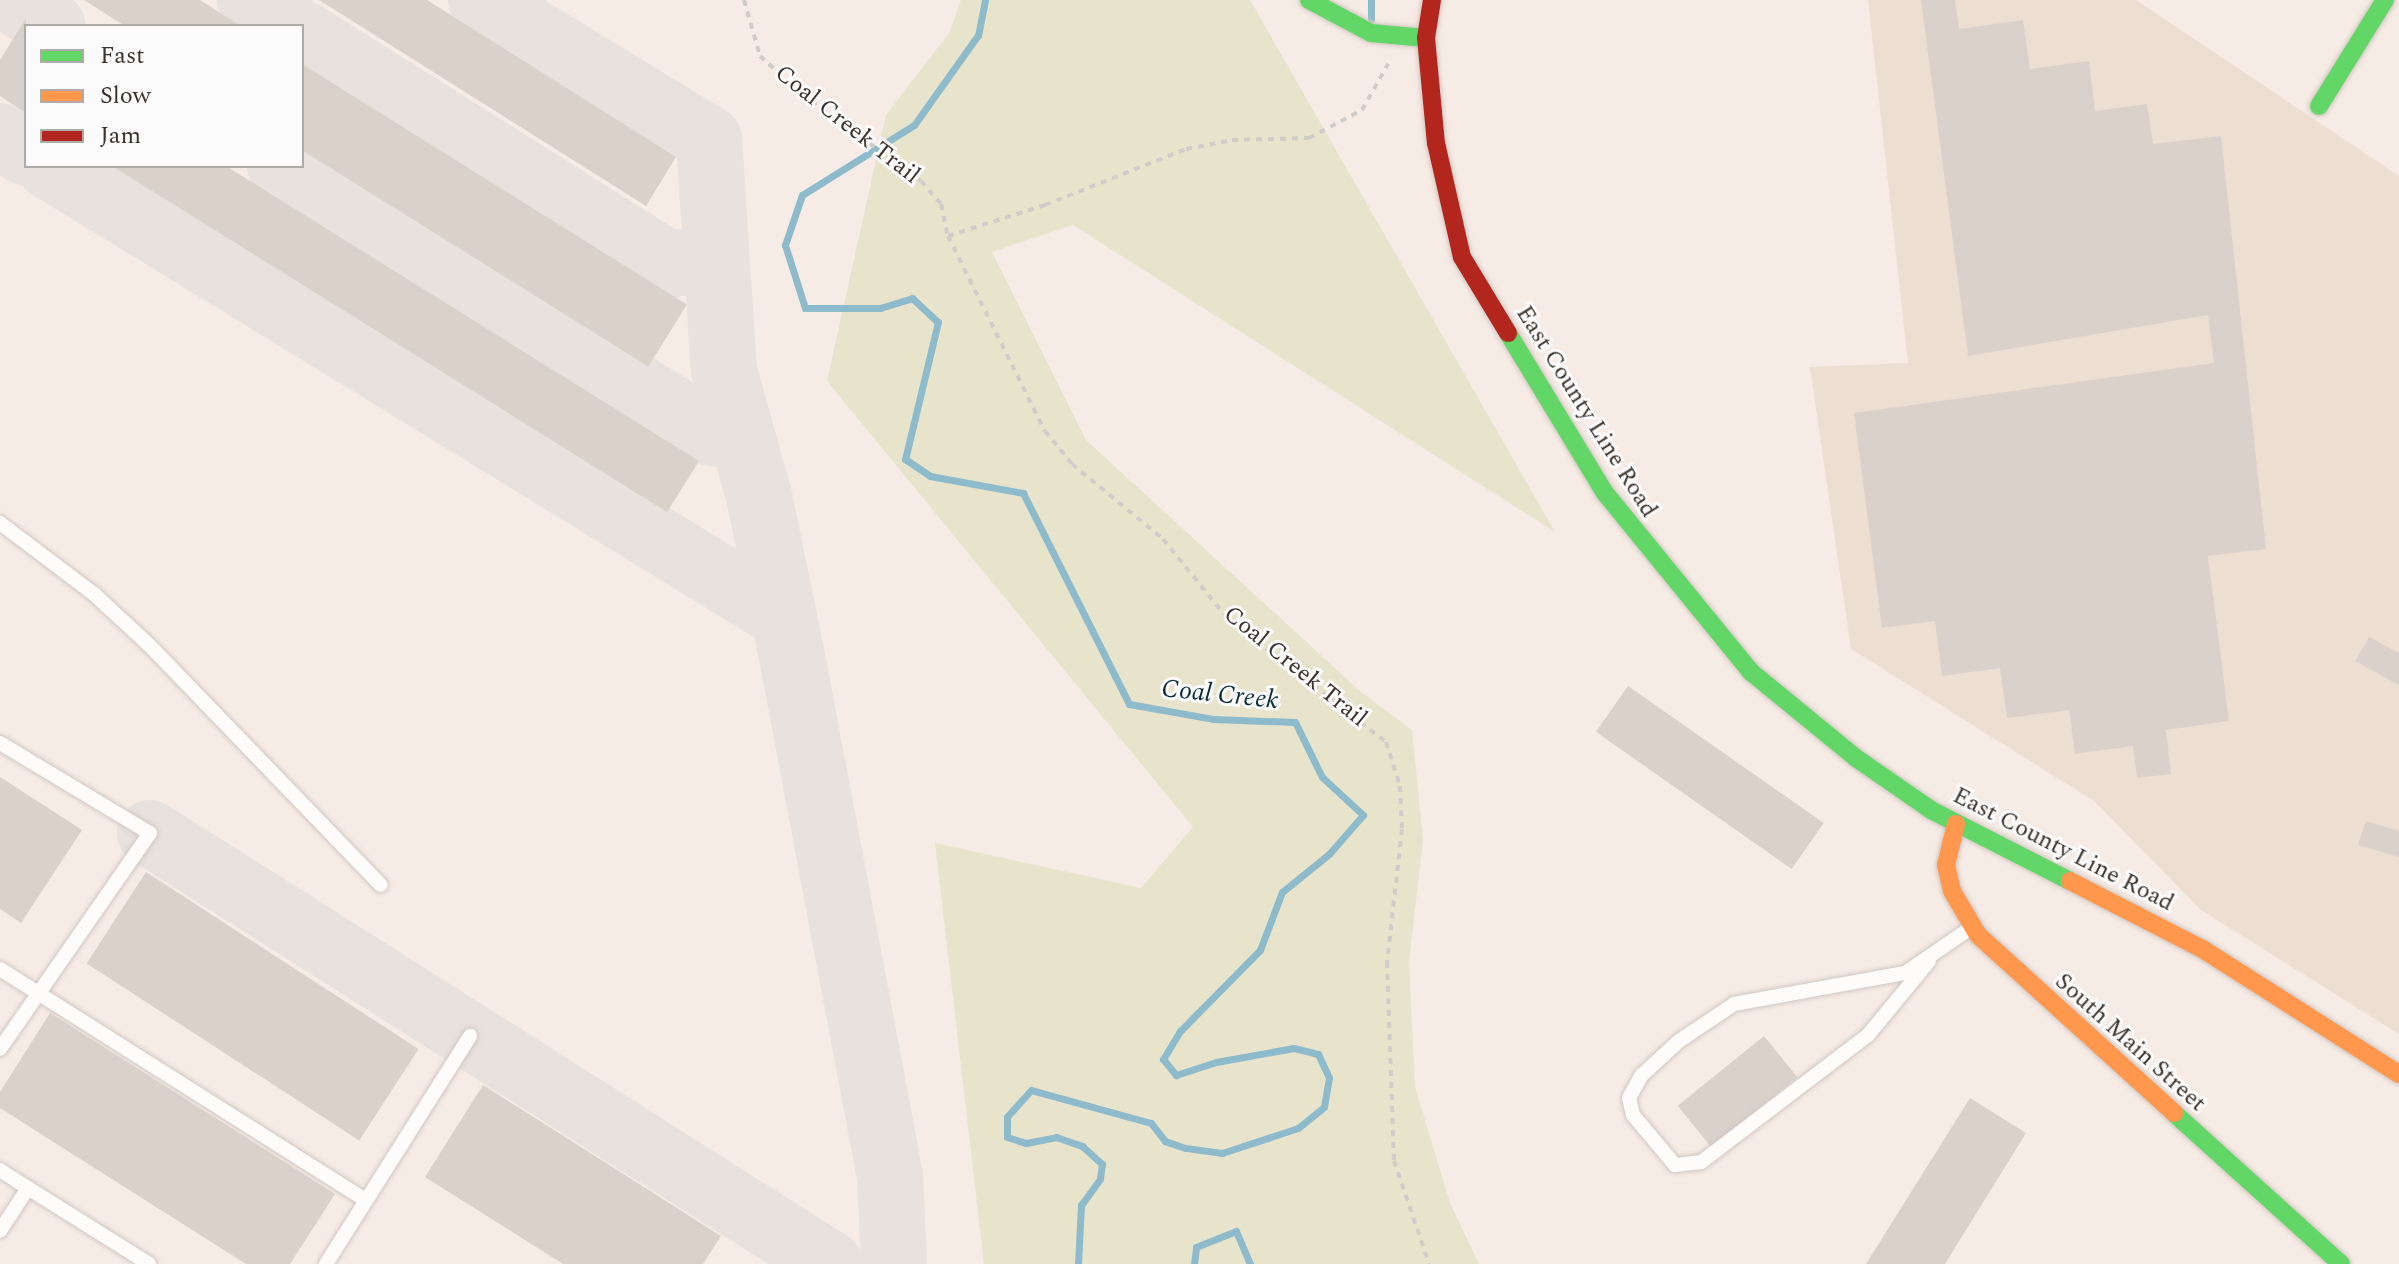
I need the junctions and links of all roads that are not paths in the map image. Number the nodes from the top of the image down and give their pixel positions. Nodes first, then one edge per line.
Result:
1 (1309, 0) edge
2 (1432, 0) edge
3 (2385, 0) edge
4 (1426, 38) junction
5 (2319, 106) dead end
6 (0, 523) edge
7 (0, 743) edge
8 (1956, 824) junction
9 (381, 885) dead end
10 (1972, 927) junction
11 (1929, 961) junction
12 (0, 969) edge
13 (35, 993) junction
14 (470, 1036) dead end
15 (0, 1049) edge
16 (2399, 1074) edge
17 (0, 1170) edge
18 (28, 1188) junction
19 (366, 1200) junction
20 (0, 1231) edge
21 (149, 1264) edge
22 (326, 1264) edge
23 (2341, 1264) edge

1 - 4 main road
2 - 4 main road, East County Line Road
3 - 5 main road
4 - 8 main road, East County Line Road
6 - 9 lane
7 - 13 lane
8 - 10 main road, South Main Street
8 - 16 main road, East County Line Road
10 - 11 lane
10 - 23 main road, South Main Street
11 - 11 lane
12 - 13 lane
13 - 15 lane
13 - 19 lane
14 - 19 lane
17 - 18 lane
18 - 20 lane
18 - 21 lane
19 - 22 lane

